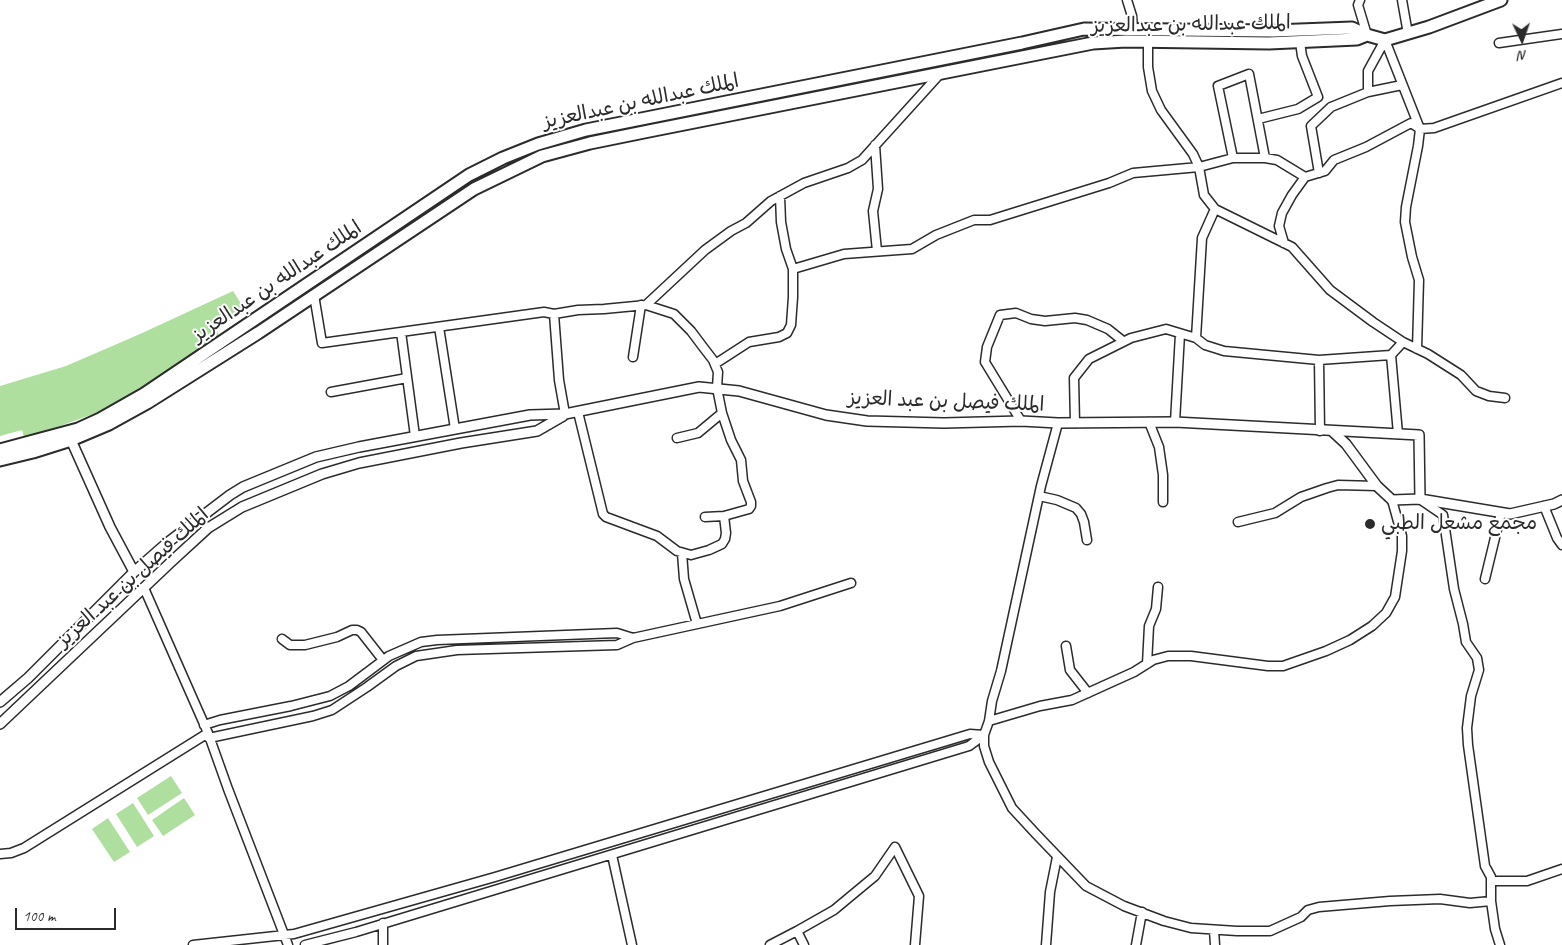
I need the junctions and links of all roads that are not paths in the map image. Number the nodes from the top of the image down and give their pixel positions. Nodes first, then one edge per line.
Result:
1 (1127, 0) edge
2 (1360, 0) edge
3 (1402, 0) edge
4 (1501, 0) edge
5 (1133, 29) junction
6 (1408, 34) junction
7 (1562, 34) edge
8 (1367, 35) junction
9 (1385, 40) junction
10 (1148, 42) junction
11 (1300, 42) junction
12 (1499, 43) dead end
13 (940, 73) junction
14 (1562, 82) edge
15 (1402, 85) junction
16 (1368, 92) junction
17 (1318, 97) junction
18 (1331, 107) junction
19 (1258, 119) junction
20 (1420, 129) junction
21 (875, 145) junction
22 (1233, 158) junction
23 (1265, 158) junction
24 (1199, 166) junction
25 (1319, 173) junction
26 (1305, 178) junction
27 (780, 196) junction
28 (1214, 209) junction
29 (1284, 243) junction
30 (877, 252) junction
31 (793, 269) junction
32 (314, 295) junction
33 (643, 305) junction
34 (554, 314) junction
35 (439, 327) junction
36 (401, 332) junction
37 (1180, 334) junction
38 (1196, 338) junction
39 (1123, 341) junction
40 (1404, 342) junction
41 (1417, 349) junction
42 (1391, 355) junction
43 (633, 357) dead end
44 (1319, 360) junction
45 (715, 364) junction
46 (407, 378) junction
47 (717, 388) junction
48 (331, 392) dead end
49 (1505, 398) dead end
50 (578, 412) junction
51 (722, 412) junction
52 (565, 414) junction
53 (1021, 421) junction
54 (1149, 422) junction
55 (1175, 422) junction
56 (1058, 423) junction
57 (1075, 423) junction
58 (455, 429) junction
59 (1320, 431) junction
60 (1332, 431) junction
61 (1398, 434) junction
62 (415, 436) junction
63 (677, 438) dead end
64 (72, 440) junction
65 (0, 450) edge
66 (0, 460) edge
67 (1377, 486) junction
68 (243, 487) junction
69 (1039, 496) junction
70 (1420, 499) junction
71 (1392, 500) junction
72 (1562, 500) edge
73 (252, 502) junction
74 (1163, 502) dead end
75 (1544, 506) junction
76 (1501, 512) junction
77 (724, 516) junction
78 (705, 517) dead end
79 (1238, 522) dead end
80 (1087, 540) dead end
81 (1562, 546) edge
82 (682, 553) junction
83 (134, 572) junction
84 (1485, 579) dead end
85 (851, 583) dead end
86 (1158, 587) dead end
87 (144, 588) junction
88 (697, 624) junction
89 (633, 638) junction
90 (282, 639) dead end
91 (1066, 646) dead end
92 (383, 660) junction
93 (1147, 664) junction
94 (1088, 693) junction
95 (0, 702) edge
96 (989, 721) junction
97 (0, 724) edge
98 (207, 732) junction
99 (984, 734) junction
100 (0, 854) edge
101 (612, 855) junction
102 (1057, 856) junction
103 (1562, 869) edge
104 (1491, 881) junction
105 (1491, 901) junction
106 (1142, 912) junction
107 (383, 924) junction
108 (1214, 930) junction
109 (797, 931) junction
110 (285, 935) junction
111 (193, 945) edge
112 (288, 945) edge
113 (305, 945) edge
114 (383, 945) edge
115 (632, 945) edge
116 (770, 945) edge
117 (804, 945) edge
118 (915, 945) edge
119 (1046, 945) edge
120 (1136, 945) edge
121 (1215, 945) edge
122 (1500, 945) edge

1 - 5 street
2 - 8 street
3 - 6 street
4 - 6 main road
5 - 8 main road, الملك عبدالله بن عبدالعزيز
5 - 65 main road, الملك عبدالله بن عبدالعزيز
6 - 9 main road
7 - 12 street
8 - 9 main road, الملك عبدالله بن عبدالعزيز
8 - 11 main road, الملك عبدالله بن عبدالعزيز
9 - 15 street
9 - 16 street
10 - 11 main road, الملك عبدالله بن عبدالعزيز
10 - 13 main road, الملك عبدالله بن عبدالعزيز
10 - 24 street
11 - 17 street
13 - 21 street
13 - 32 main road, الملك عبدالله بن عبدالعزيز
14 - 20 street
15 - 16 street
15 - 20 street
16 - 18 street
17 - 18 street
17 - 19 street
18 - 25 street
19 - 22 street
19 - 23 street
20 - 25 street
20 - 41 street
21 - 27 street
21 - 30 street
22 - 23 street
22 - 24 street
23 - 26 street
24 - 28 street
24 - 30 street
25 - 26 street
26 - 29 street
27 - 31 street
27 - 33 street
28 - 29 street
28 - 38 street
29 - 40 street
30 - 31 street
31 - 45 street
32 - 36 street
32 - 64 main road, الملك عبدالله بن عبدالعزيز
33 - 34 street
33 - 43 street
33 - 45 street
34 - 35 street
34 - 52 street
35 - 36 street
35 - 58 street
36 - 46 street
37 - 38 street
37 - 39 street
37 - 55 street
38 - 44 street
39 - 53 street
39 - 57 street
40 - 41 street
40 - 42 street
41 - 49 street
42 - 44 street
42 - 61 street
44 - 59 street
45 - 47 street
46 - 48 street
46 - 62 street
47 - 50 street, الملك فيصل بن عبد العزيز
47 - 51 street
47 - 53 street, الملك فيصل بن عبد العزيز
50 - 52 street, الملك فيصل بن عبد العزيز
50 - 82 street
51 - 63 street
51 - 77 street
52 - 58 street, الملك فيصل بن عبد العزيز
52 - 73 street, الملك فيصل بن عبد العزيز
53 - 56 street, الملك فيصل بن عبد العزيز
54 - 55 street, الملك فيصل بن عبد العزيز
54 - 57 street, الملك فيصل بن عبد العزيز
54 - 74 street
55 - 59 street, الملك فيصل بن عبد العزيز
56 - 57 street, الملك فيصل بن عبد العزيز
56 - 69 street
58 - 62 street, الملك فيصل بن عبد العزيز
59 - 60 street, الملك فيصل بن عبد العزيز
60 - 61 street, الملك فيصل بن عبد العزيز
60 - 67 street
61 - 70 street, الملك فيصل بن عبد العزيز
62 - 68 street, الملك فيصل بن عبد العزيز
64 - 66 main road, الملك عبدالله بن عبدالعزيز
64 - 83 street
67 - 71 street
67 - 79 street
68 - 73 street
68 - 83 street, الملك فيصل بن عبد العزيز
69 - 80 street
69 - 96 street
70 - 71 street
70 - 76 street
70 - 104 street
71 - 93 street
72 - 75 street
73 - 87 street, الملك فيصل بن عبد العزيز
75 - 76 street
75 - 81 street
76 - 84 street
77 - 78 street
77 - 82 street
82 - 88 street
83 - 95 street, الملك فيصل بن عبد العزيز
85 - 88 street
86 - 93 street
87 - 97 street, الملك فيصل بن عبد العزيز
87 - 98 street
88 - 89 street
89 - 92 street
89 - 98 street
90 - 92 street
91 - 94 street
92 - 98 street
93 - 94 street
94 - 96 street
96 - 99 street
98 - 100 street
98 - 110 street
99 - 101 street
99 - 102 street
99 - 110 street
101 - 107 street
101 - 115 street
102 - 106 street
102 - 119 street
103 - 104 street
104 - 105 street
105 - 108 street
105 - 122 street
106 - 108 street
106 - 120 street
107 - 113 street
107 - 114 street
108 - 121 street
109 - 116 street
109 - 117 street
109 - 118 street
110 - 111 street
110 - 112 street

